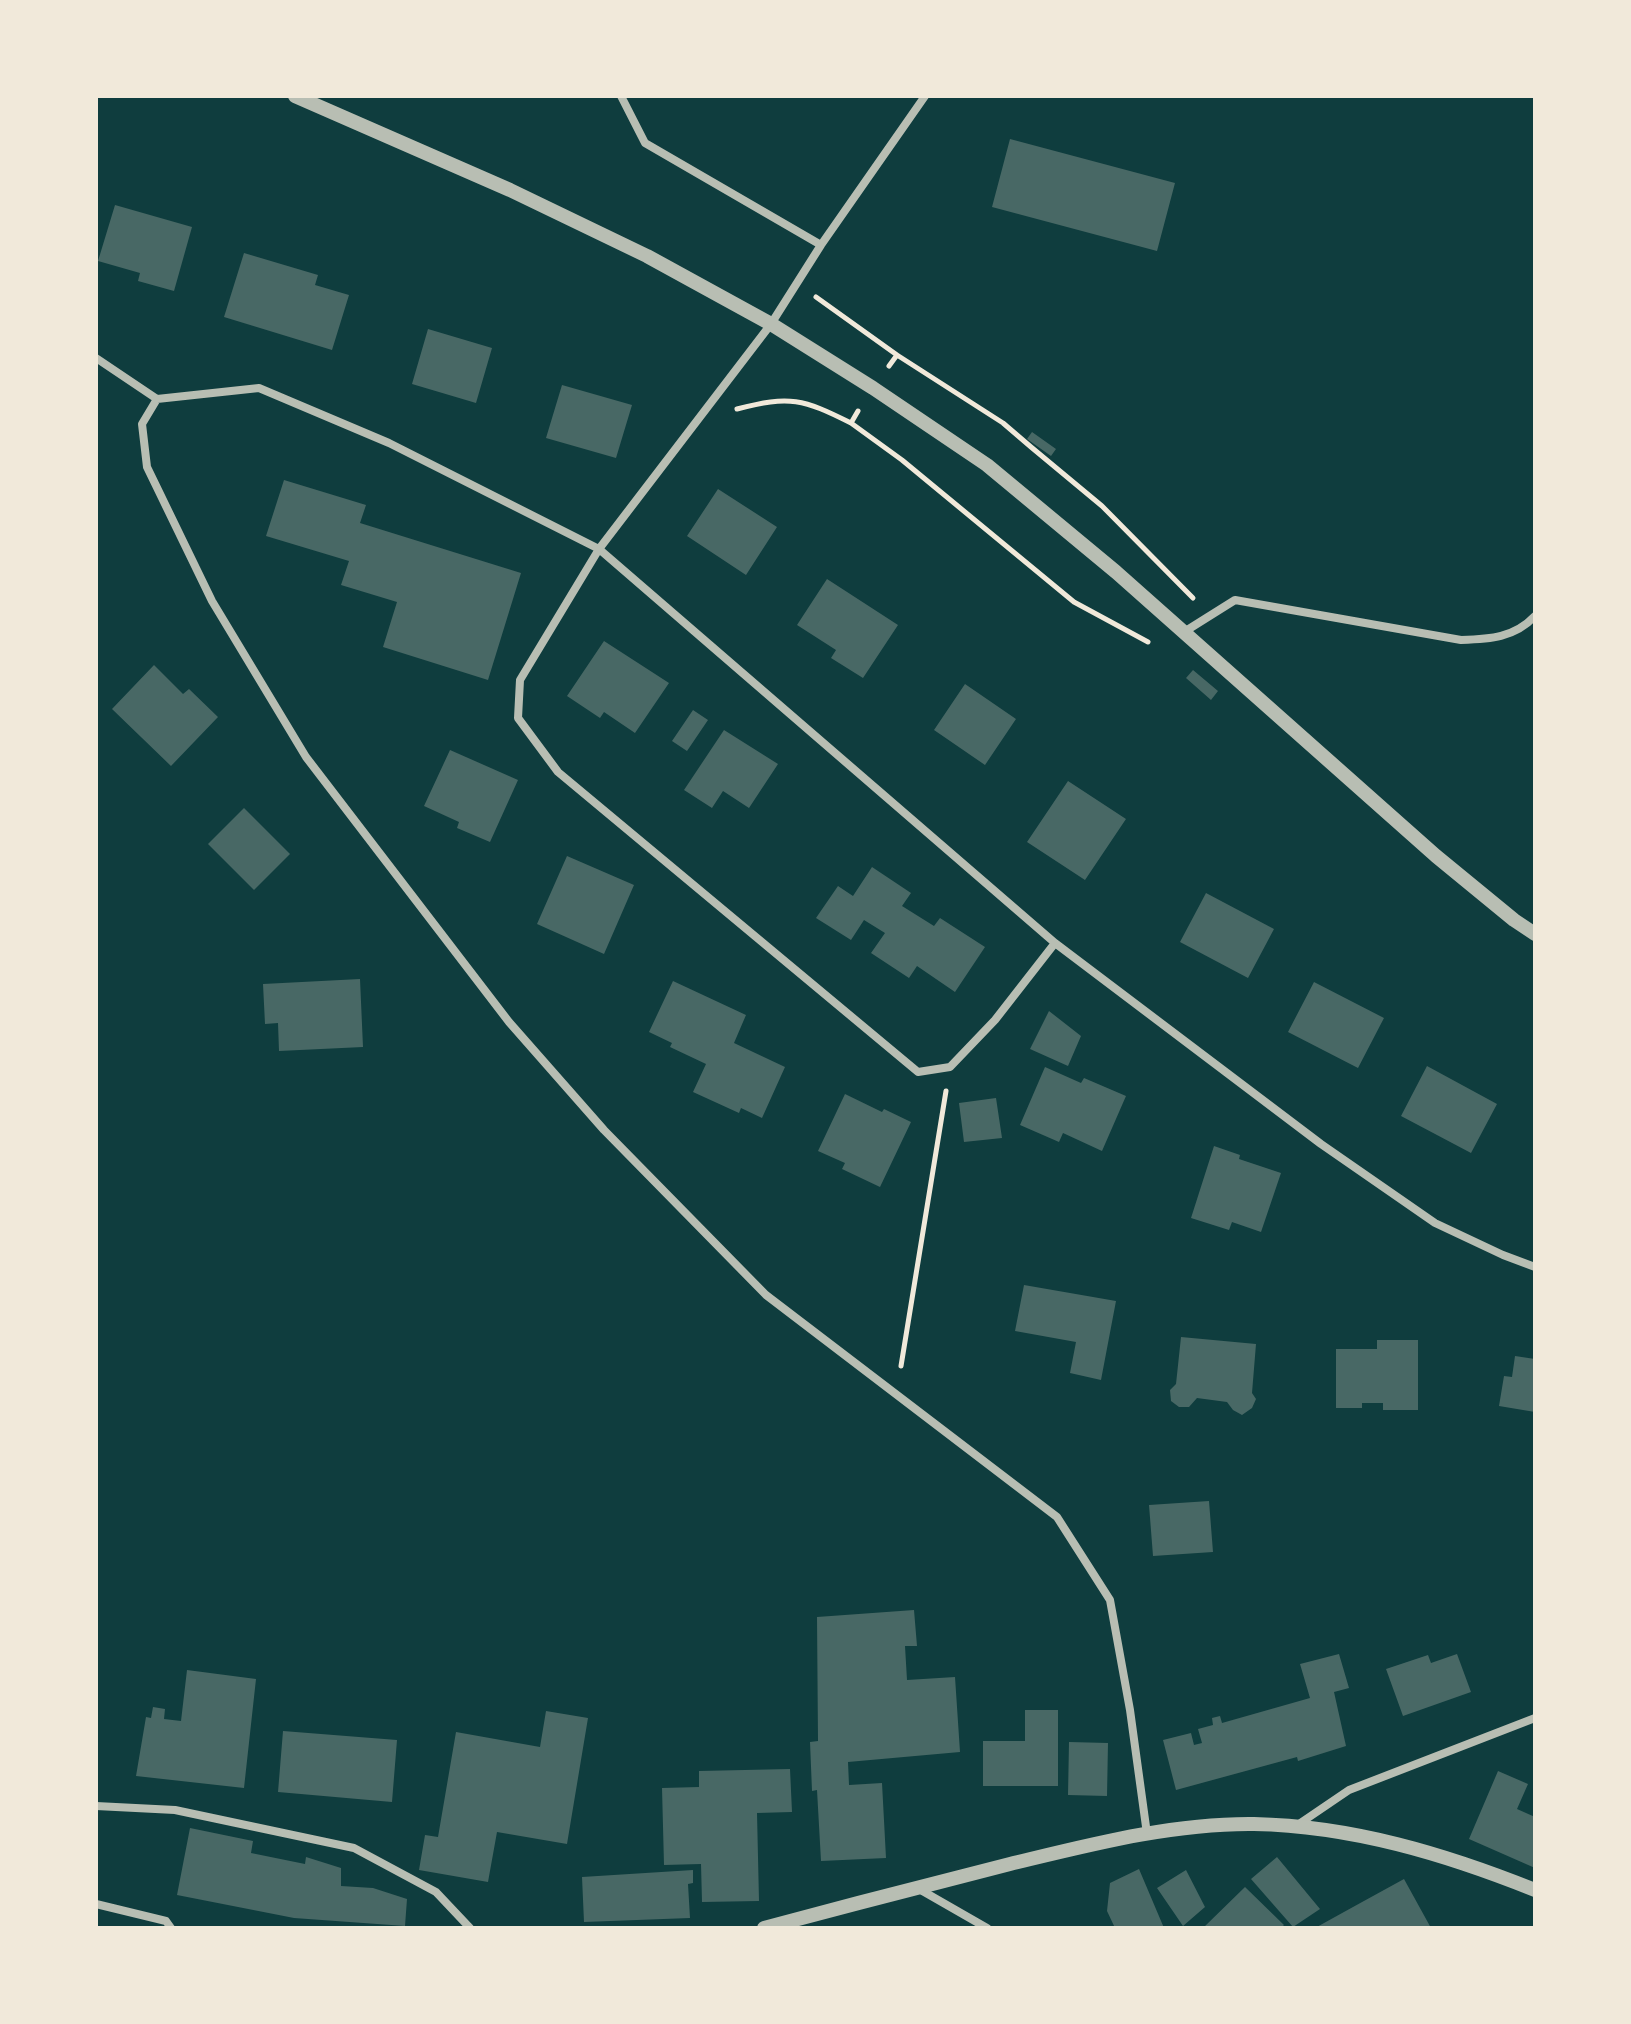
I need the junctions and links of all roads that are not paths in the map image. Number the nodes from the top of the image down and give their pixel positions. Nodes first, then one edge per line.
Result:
1 (295, 96) edge
2 (621, 96) edge
3 (925, 96) edge
4 (821, 245) junction
5 (771, 324) junction
6 (96, 358) edge
7 (157, 399) junction
8 (599, 549) junction
9 (1535, 616) edge
10 (1184, 632) junction
11 (1535, 934) edge
12 (1055, 943) junction
13 (1535, 1267) edge
14 (1535, 1718) edge
15 (96, 1806) edge
16 (1295, 1827) junction
17 (1147, 1834) junction
18 (917, 1888) junction
19 (1535, 1890) edge
20 (96, 1904) edge
21 (171, 1928) edge
22 (470, 1928) edge
23 (764, 1928) edge
24 (987, 1928) edge

1 - 5 street
2 - 4 street
3 - 4 street
4 - 5 street
5 - 8 street
5 - 10 street
6 - 7 street
7 - 8 street
7 - 17 street
8 - 12 street
8 - 12 street
9 - 10 street
10 - 11 street
12 - 13 street
14 - 16 street
15 - 22 street
16 - 17 street
16 - 19 street
17 - 18 street
18 - 23 street
18 - 24 street
20 - 21 street

